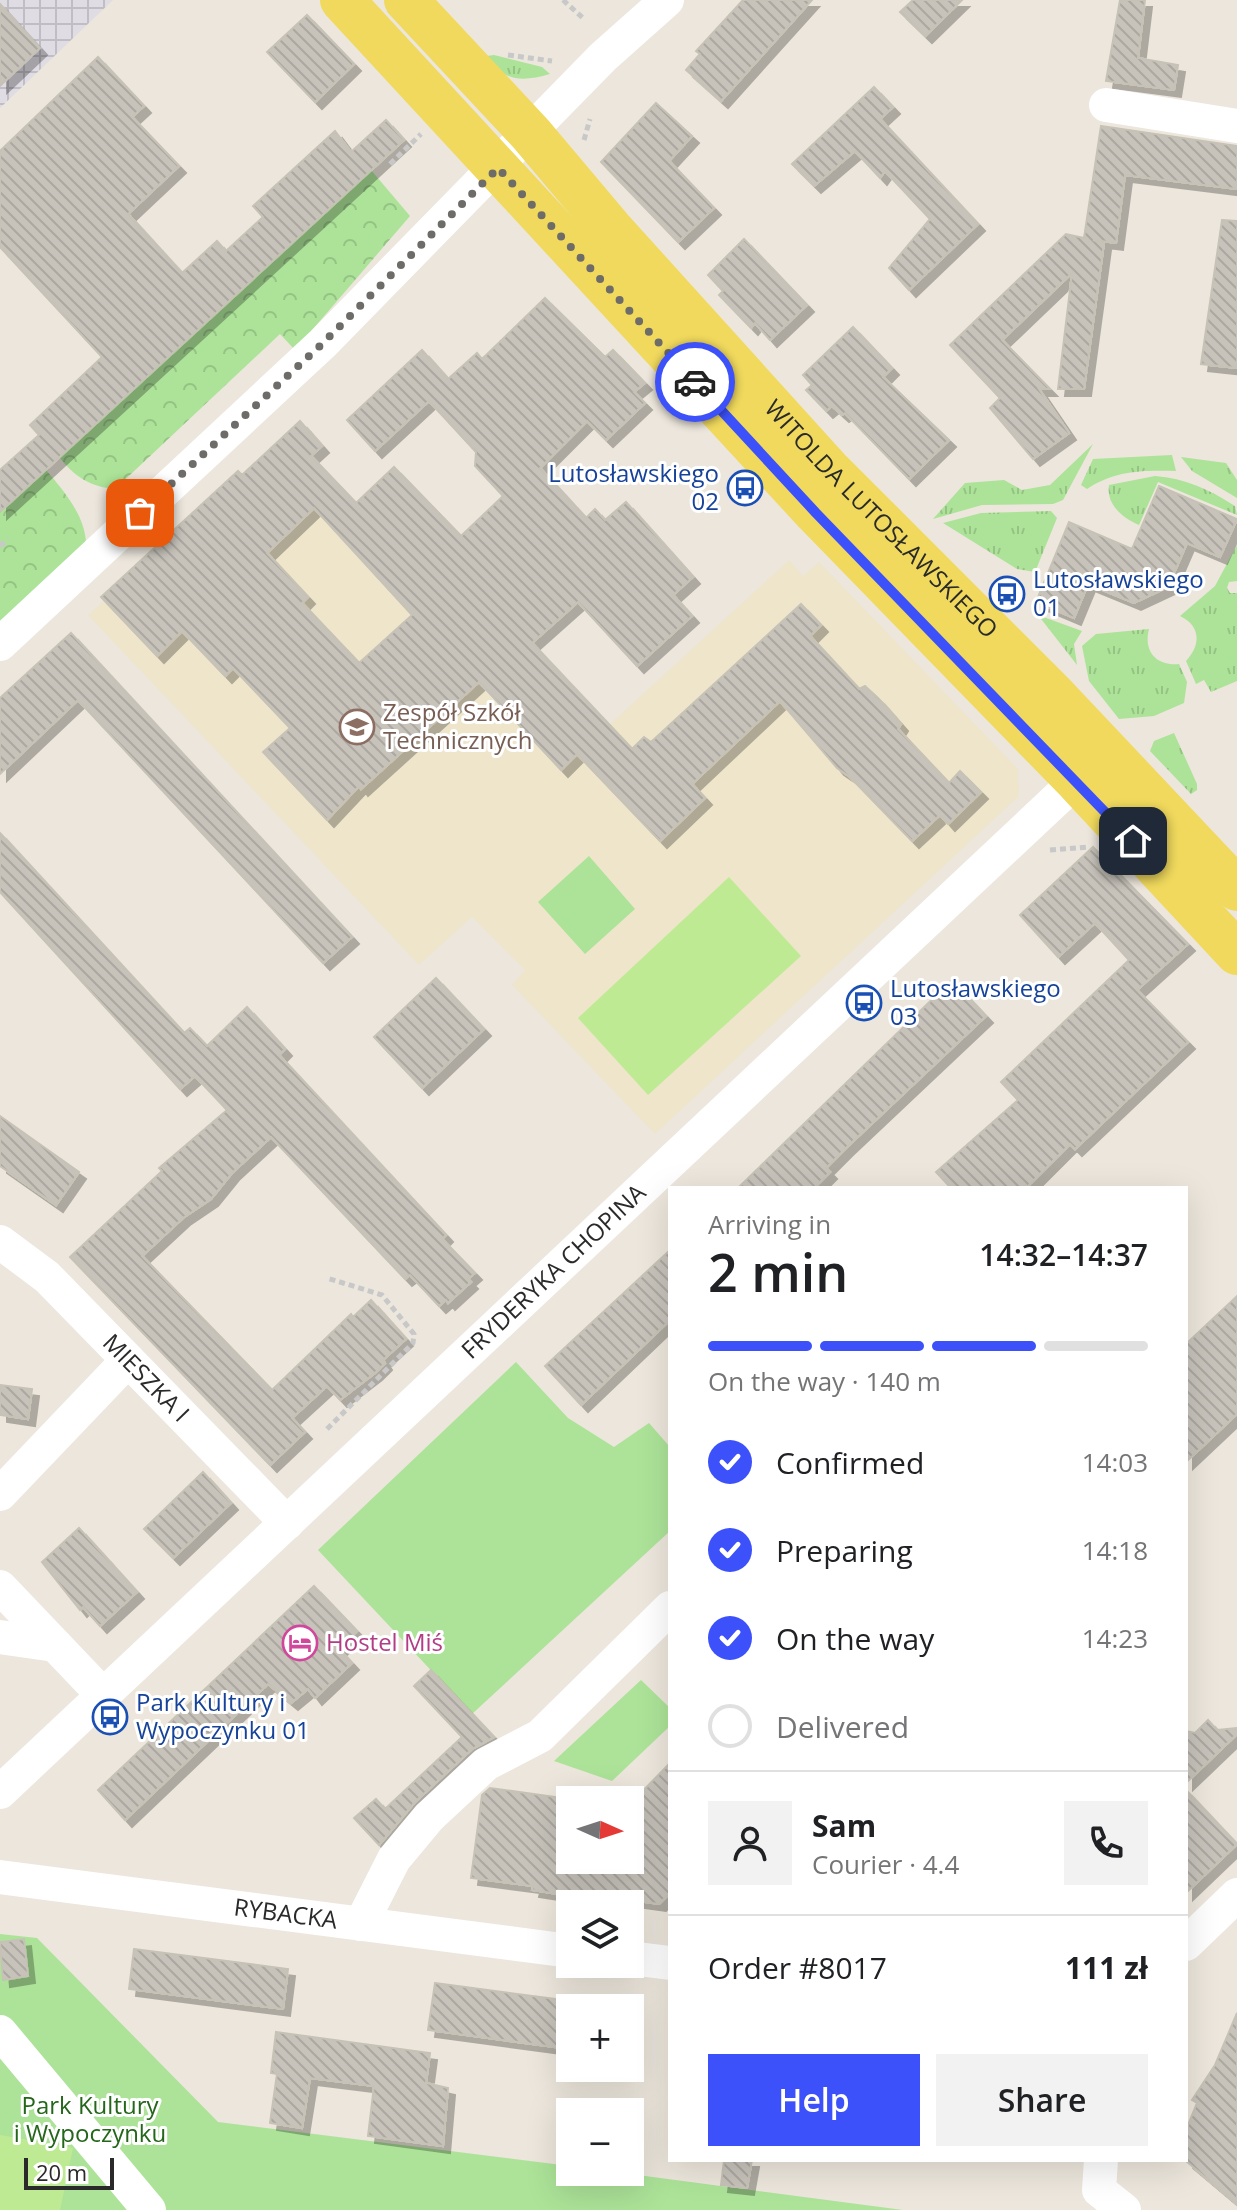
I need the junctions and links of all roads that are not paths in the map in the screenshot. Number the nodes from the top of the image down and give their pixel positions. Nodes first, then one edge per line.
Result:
1 (342, 0) edge
2 (406, 0) edge
3 (667, 0) edge
4 (1106, 105) dead end
5 (1237, 126) edge
6 (531, 134) junction
7 (498, 168) junction
8 (0, 644) edge
9 (1108, 751) junction
10 (1077, 781) junction
11 (1237, 889) edge
12 (1237, 953) edge
13 (0, 1242) edge
14 (128, 1360) junction
15 (0, 1494) edge
16 (287, 1523) junction
17 (0, 1587) edge
18 (668, 1610) edge
19 (0, 1637) edge
20 (55, 1645) junction
21 (103, 1695) junction
22 (0, 1792) edge
23 (0, 1877) edge
24 (1237, 1895) edge
25 (361, 1924) junction
26 (1188, 1942) edge
27 (556, 1949) edge
28 (644, 1960) edge
29 (668, 1963) edge
30 (0, 2032) edge
31 (149, 2210) edge

1 - 7 main road, WITOLDA LUTOSŁAWSKIEGO
2 - 6 main road, WITOLDA LUTOSŁAWSKIEGO
3 - 6 street
4 - 5 street
6 - 7 street
6 - 9 main road, WITOLDA LUTOSŁAWSKIEGO
7 - 8 street
7 - 10 main road, WITOLDA LUTOSŁAWSKIEGO
9 - 10 street, FRYDERYKA CHOPINA
9 - 11 main road, WITOLDA LUTOSŁAWSKIEGO
10 - 12 main road, WITOLDA LUTOSŁAWSKIEGO
10 - 16 street, FRYDERYKA CHOPINA
13 - 14 street, MIESZKA I
14 - 15 street
14 - 16 street, MIESZKA I
16 - 21 street, FRYDERYKA CHOPINA
17 - 20 street
18 - 25 street
19 - 20 street
20 - 21 street
21 - 22 street, FRYDERYKA CHOPINA
23 - 25 street, RYBACKA
24 - 26 street
25 - 27 street, RYBACKA
28 - 29 street
30 - 31 street

